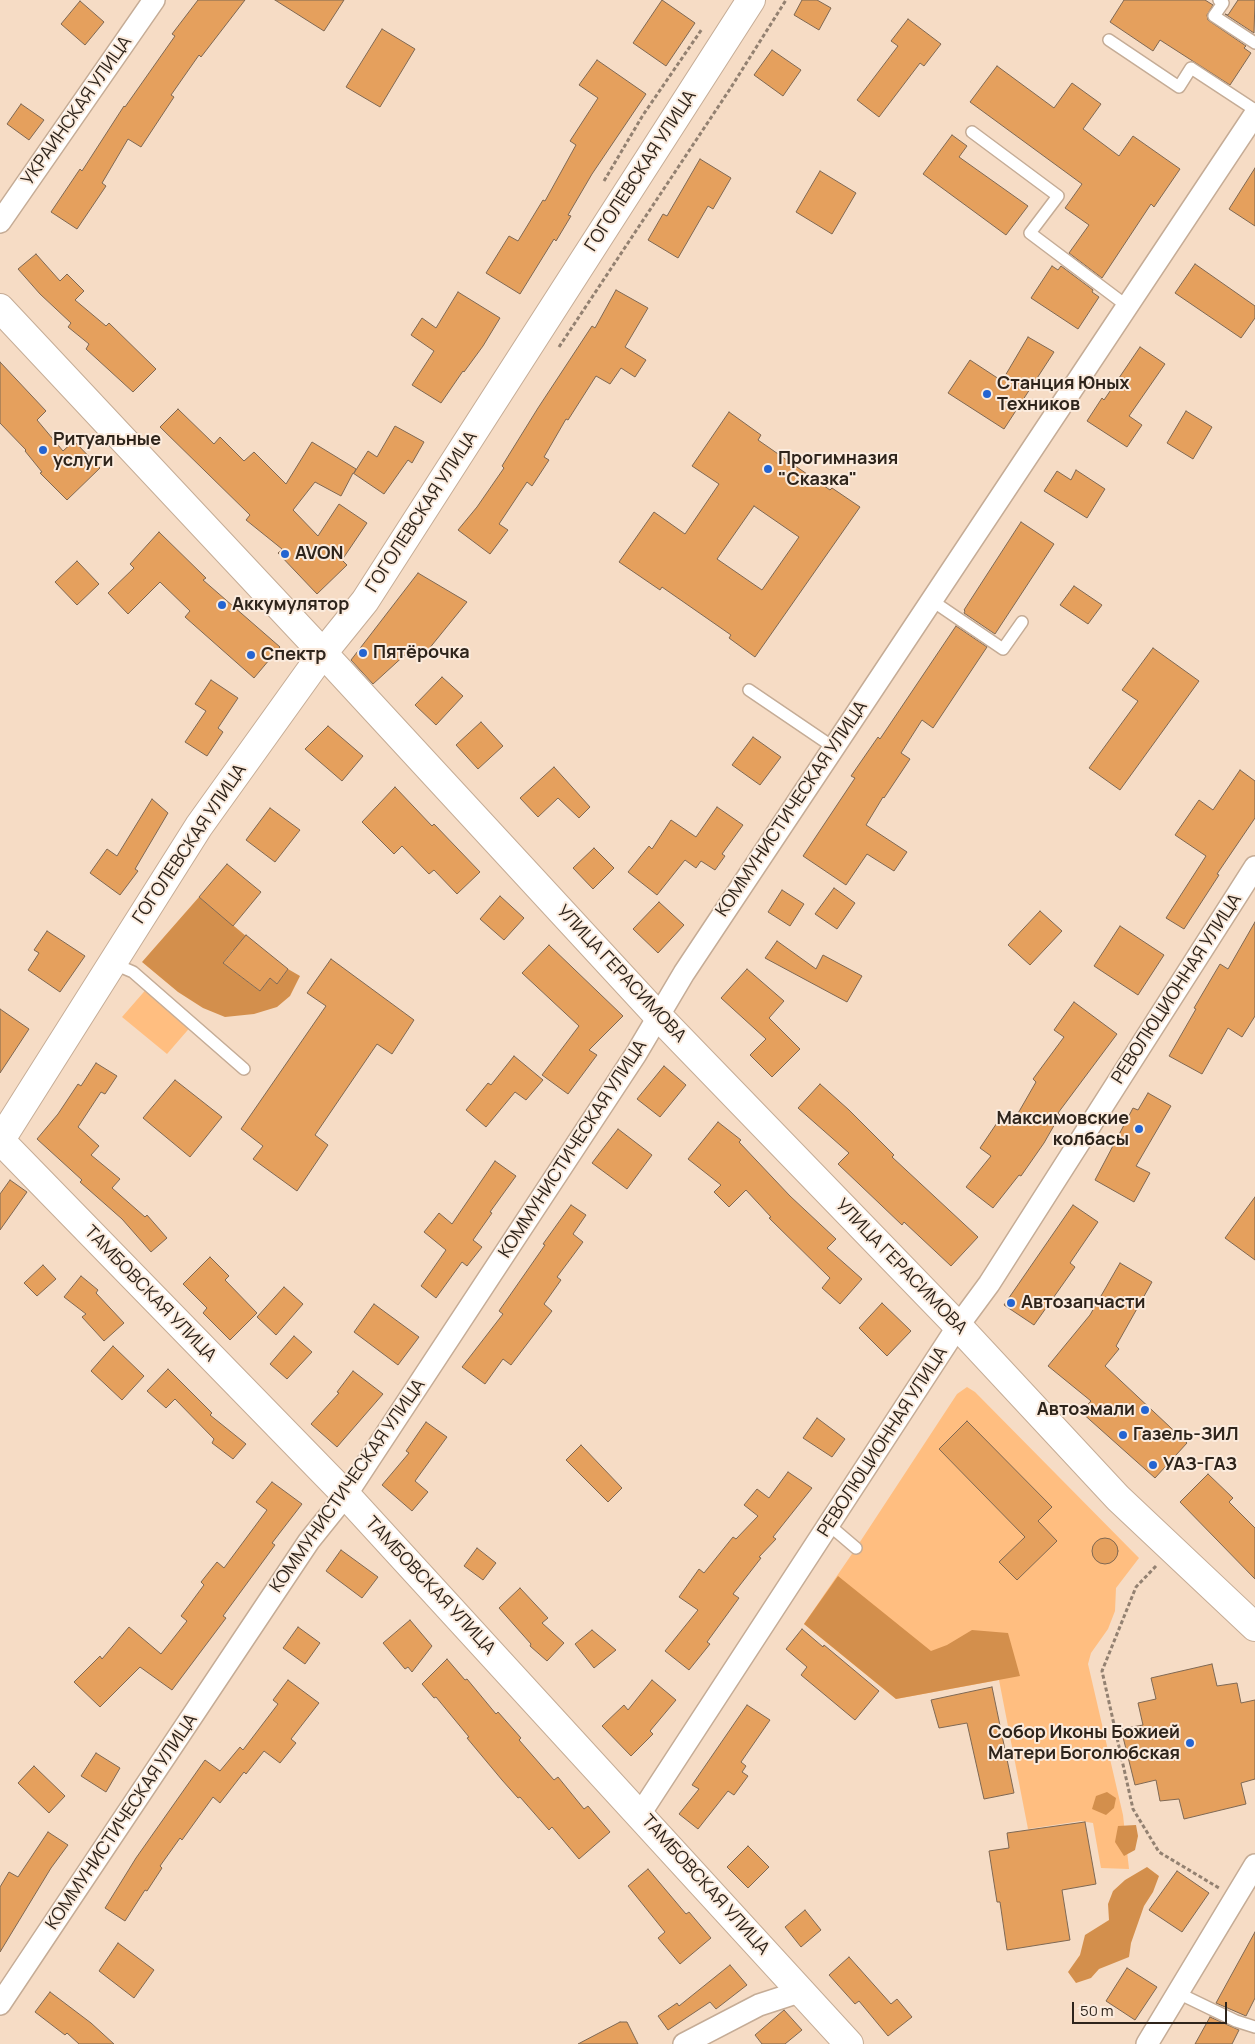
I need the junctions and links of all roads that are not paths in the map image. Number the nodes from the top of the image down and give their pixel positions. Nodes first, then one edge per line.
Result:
1 (154, 0) edge
2 (751, 0) edge
3 (1219, 0) edge
4 (1109, 40) dead end
5 (1255, 44) edge
6 (1255, 110) edge
7 (1255, 114) edge
8 (972, 132) dead end
9 (0, 222) edge
10 (1127, 306) junction
11 (0, 308) edge
12 (931, 600) junction
13 (1022, 622) dead end
14 (323, 653) junction
15 (749, 690) dead end
16 (833, 747) junction
17 (1255, 867) edge
18 (112, 963) junction
19 (659, 1016) junction
20 (244, 1069) dead end
21 (0, 1141) edge
22 (958, 1326) junction
23 (346, 1495) junction
24 (829, 1525) junction
25 (856, 1548) dead end
26 (1255, 1627) edge
27 (640, 1814) junction
28 (1255, 1865) edge
29 (802, 1991) junction
30 (1178, 1993) junction
31 (0, 2004) edge
32 (1255, 2027) edge
33 (684, 2044) edge
34 (849, 2044) edge
35 (1147, 2044) edge

1 - 9 street, УКРАИНСКАЯ УЛИЦА
2 - 14 main road, ГОГОЛЕВСКАЯ УЛИЦА
3 - 5 lane
4 - 6 lane
7 - 10 street, КОММУНИСТИЧЕСКАЯ УЛИЦА
8 - 10 lane
10 - 12 street, КОММУНИСТИЧЕСКАЯ УЛИЦА
11 - 14 main road, УЛИЦА ГЕРАСИМОВА
12 - 13 lane
12 - 16 street, КОММУНИСТИЧЕСКАЯ УЛИЦА
14 - 18 main road, ГОГОЛЕВСКАЯ УЛИЦА
14 - 19 main road, УЛИЦА ГЕРАСИМОВА
15 - 16 lane
16 - 19 street, КОММУНИСТИЧЕСКАЯ УЛИЦА
17 - 22 street, РЕВОЛЮЦИОННАЯ УЛИЦА
18 - 20 lane
18 - 21 main road, ГОГОЛЕВСКАЯ УЛИЦА
19 - 22 main road, УЛИЦА ГЕРАСИМОВА
19 - 23 street, КОММУНИСТИЧЕСКАЯ УЛИЦА
21 - 23 main road, ТАМБОВСКАЯ УЛИЦА
22 - 24 street, РЕВОЛЮЦИОННАЯ УЛИЦА
22 - 26 main road, УЛИЦА ГЕРАСИМОВА
23 - 27 main road, ТАМБОВСКАЯ УЛИЦА
23 - 31 street, КОММУНИСТИЧЕСКАЯ УЛИЦА
24 - 25 lane
24 - 27 street, РЕВОЛЮЦИОННАЯ УЛИЦА
27 - 29 main road, ТАМБОВСКАЯ УЛИЦА
28 - 30 street
29 - 33 street
29 - 34 main road, ТАМБОВСКАЯ УЛИЦА
30 - 32 lane
30 - 35 street

